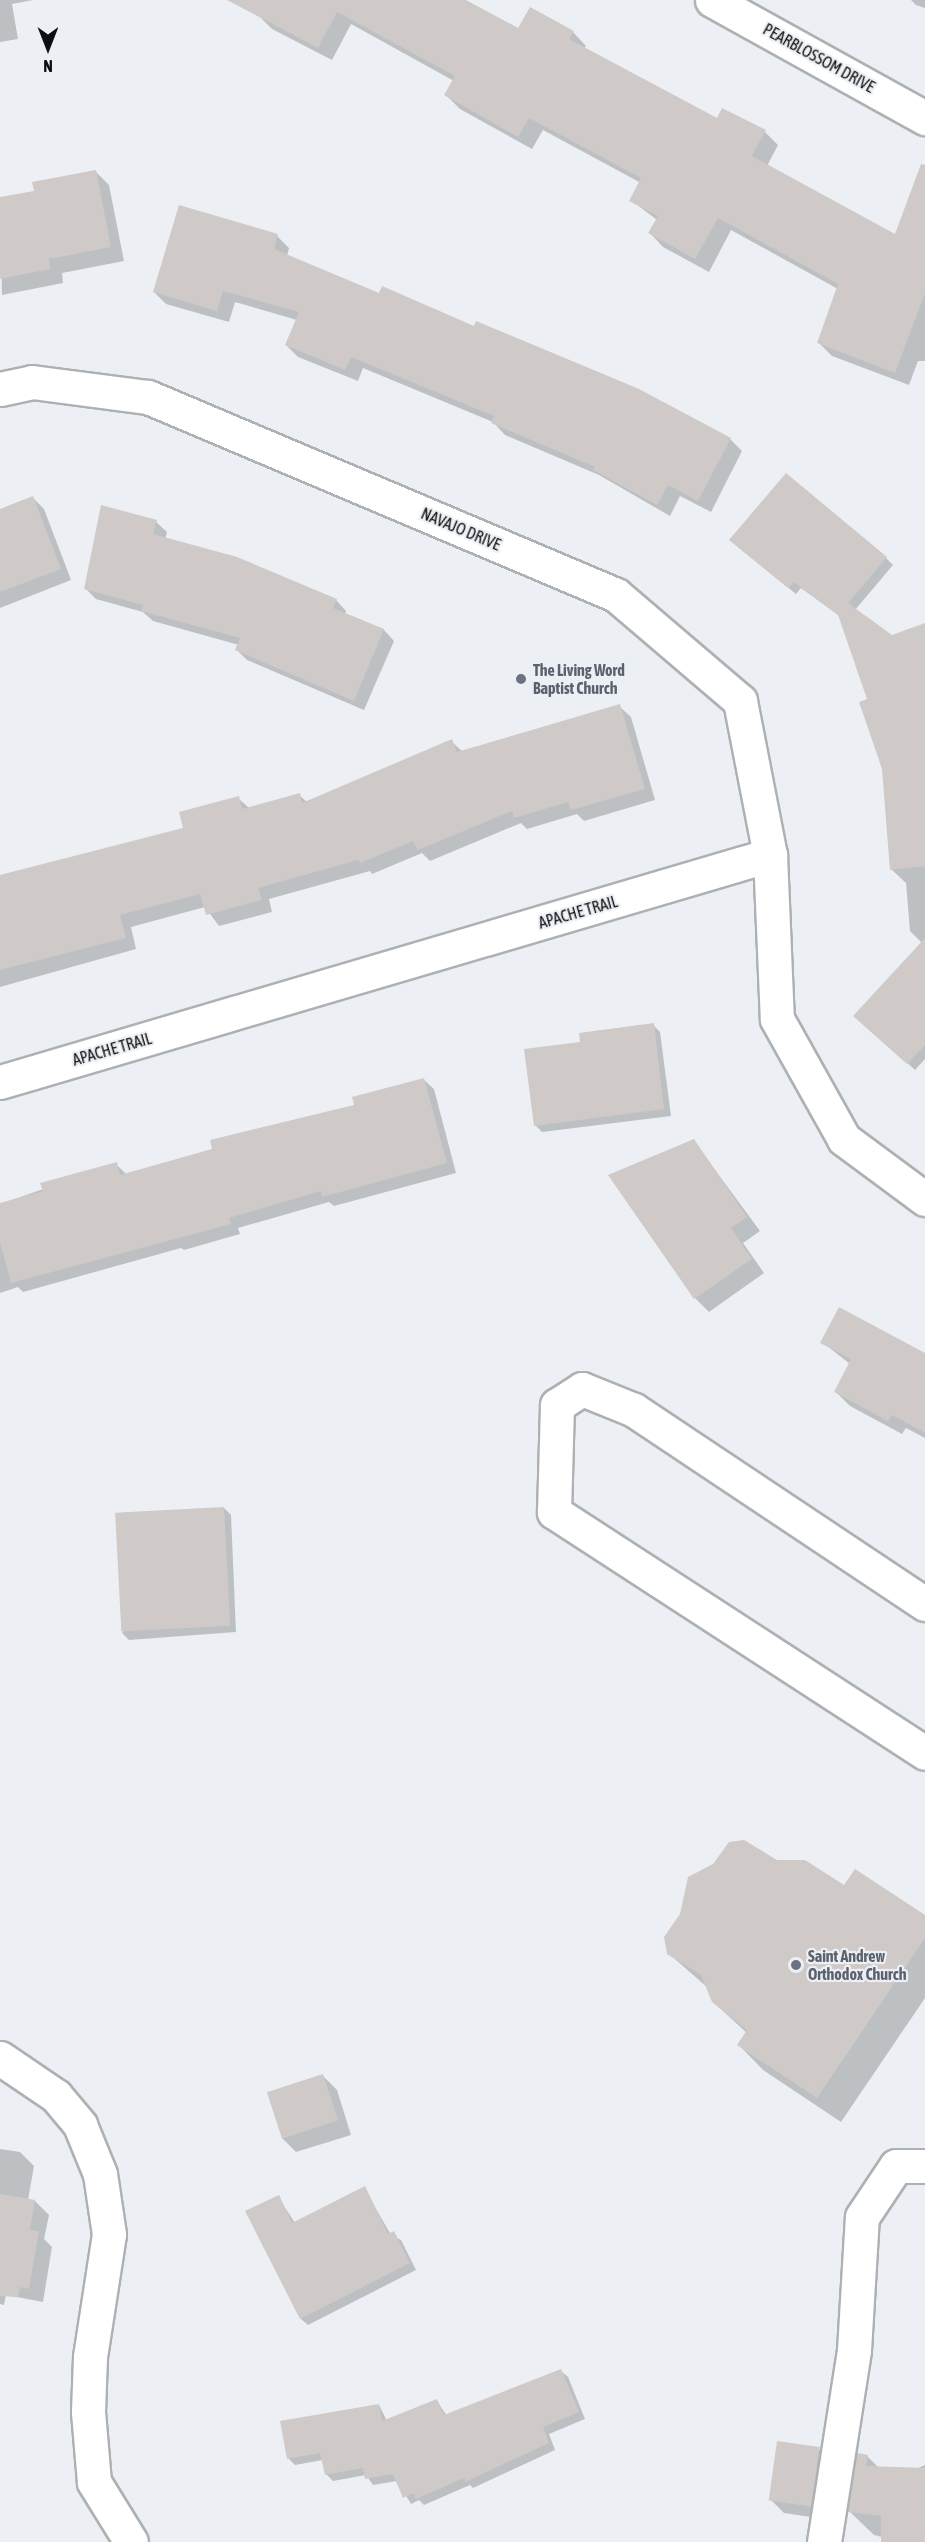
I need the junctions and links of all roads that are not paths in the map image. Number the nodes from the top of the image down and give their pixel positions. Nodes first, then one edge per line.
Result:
1 (712, 0) edge
2 (745, 8) edge
3 (925, 118) edge
4 (0, 389) edge
5 (770, 855) junction
6 (0, 1082) edge
7 (925, 1199) edge
8 (925, 1604) edge
9 (925, 1753) edge
10 (0, 2058) edge
11 (925, 2166) edge
12 (131, 2542) edge
13 (824, 2542) edge

1 - 2 street, PEARBLOSSOM DRIVE
2 - 3 street, PEARBLOSSOM DRIVE
4 - 5 street, NAVAJO DRIVE
5 - 6 street, APACHE TRAIL
5 - 7 street
8 - 9 street
10 - 12 street
11 - 13 street

